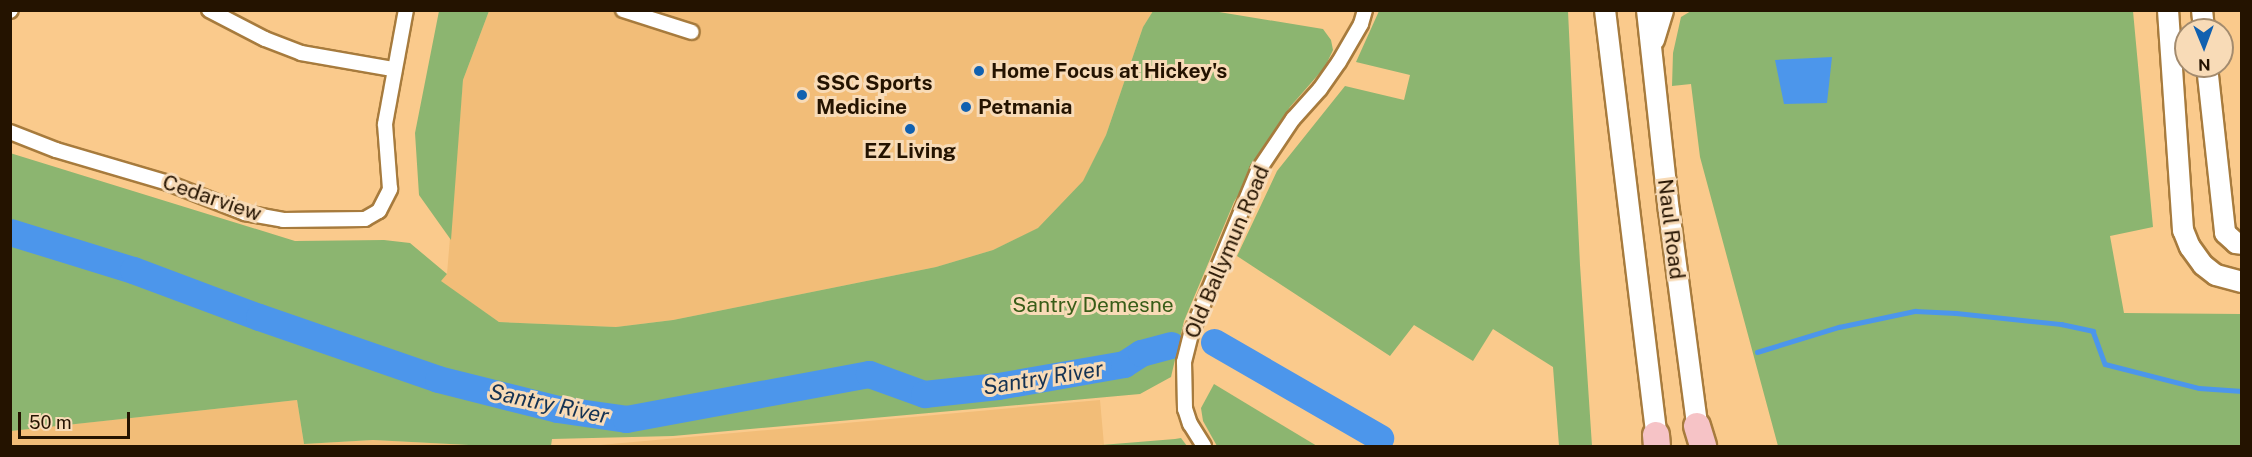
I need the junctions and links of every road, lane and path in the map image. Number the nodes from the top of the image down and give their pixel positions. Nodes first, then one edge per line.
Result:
1 (209, 10) edge
2 (406, 10) edge
3 (623, 10) edge
4 (1365, 10) edge
5 (1605, 10) edge
6 (1647, 10) edge
7 (1663, 10) edge
8 (2168, 10) edge
9 (228, 14) edge
10 (692, 32) dead end
11 (1651, 58) junction
12 (393, 69) junction
13 (2208, 78) edge
14 (10, 132) edge
15 (2241, 244) edge
16 (2241, 282) edge
17 (1700, 440) edge
18 (1657, 443) edge
19 (1204, 447) edge

1 - 9 street
2 - 12 street, Cedarview
3 - 10 street
4 - 19 street, Old Ballymun Road
5 - 18 main road, Naul Road
6 - 11 main road, Naul Road
7 - 11 main road
8 - 16 main road
9 - 12 street
11 - 17 main road, Naul Road
12 - 14 street, Cedarview
13 - 15 main road

